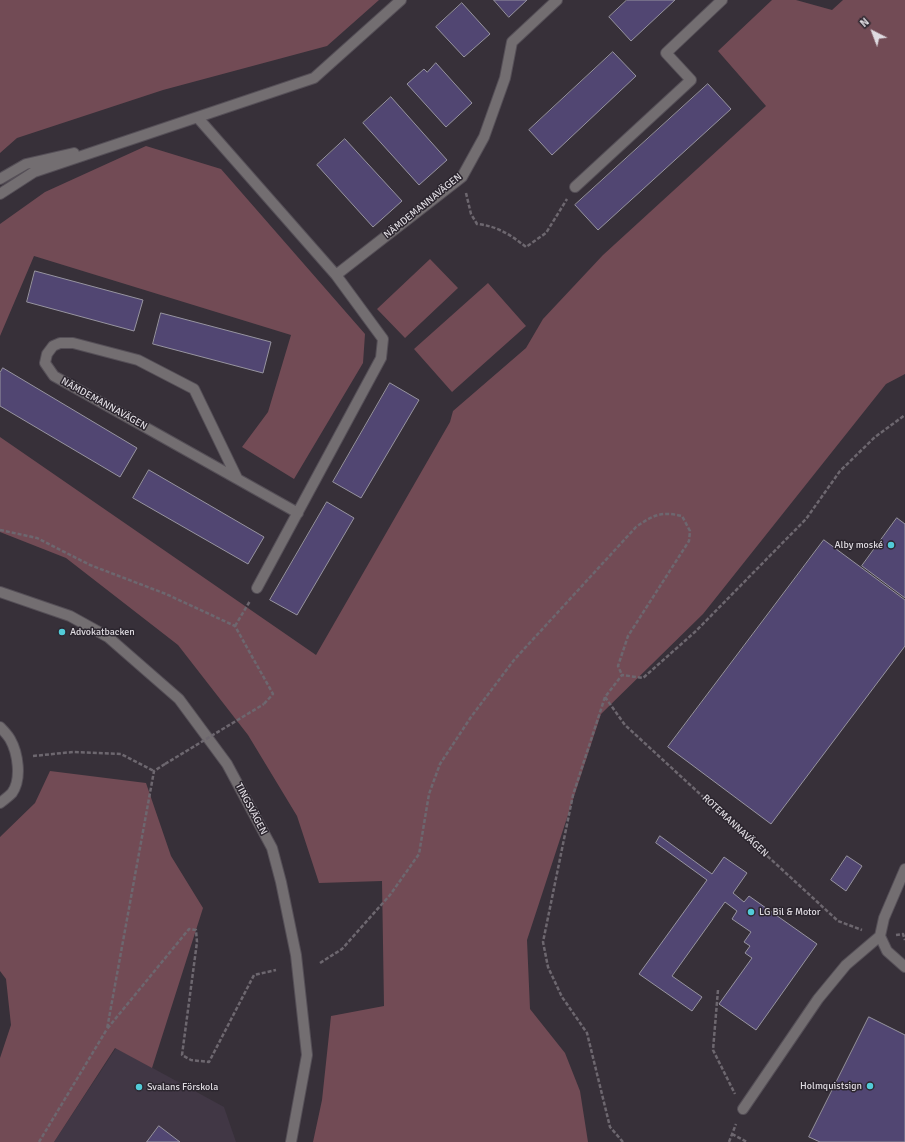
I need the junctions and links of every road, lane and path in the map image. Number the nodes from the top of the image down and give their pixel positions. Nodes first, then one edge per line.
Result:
1 (402, 0) edge
2 (557, 0) edge
3 (722, 0) edge
4 (198, 118) junction
5 (130, 140) junction
6 (462, 177) junction
7 (0, 179) edge
8 (575, 187) joint
9 (0, 194) edge
10 (336, 275) junction
11 (905, 415) edge
12 (237, 478) junction
13 (298, 512) junction
14 (0, 530) edge
15 (257, 588) joint
16 (0, 592) edge
17 (235, 626) junction
18 (622, 675) junction
19 (605, 697) junction
20 (0, 727) edge
21 (17, 757) junction
22 (154, 771) junction
23 (0, 803) edge
24 (905, 869) edge
25 (880, 936) junction
26 (320, 963) dead end
27 (905, 967) edge
28 (276, 970) dead end
29 (718, 990) dead end
30 (107, 1029) junction
31 (742, 1109) junction
32 (732, 1134) junction
33 (39, 1142) edge
34 (291, 1142) edge
35 (623, 1142) edge
36 (729, 1142) edge
37 (747, 1142) edge

1 - 4 street
2 - 6 street, NÄMDEMANNAVÄGEN
3 - 8 street
4 - 5 street
4 - 10 street
5 - 7 street
5 - 9 street
6 - 8 path
6 - 10 street, NÄMDEMANNAVÄGEN
10 - 13 street
11 - 18 path
12 - 12 street, NÄMDEMANNAVÄGEN
12 - 13 street, NÄMDEMANNAVÄGEN
13 - 15 street
14 - 17 path
15 - 17 path
16 - 34 street, TINGSVÄGEN
17 - 22 path, bridge
18 - 19 path
18 - 26 path
19 - 25 path, ROTEMANNAVÄGEN
19 - 35 path
20 - 21 street
21 - 22 path
21 - 23 street
22 - 30 path
24 - 25 street
25 - 27 street
25 - 31 street
28 - 30 path
29 - 31 path
30 - 33 path
31 - 32 path
32 - 36 path
32 - 37 path

